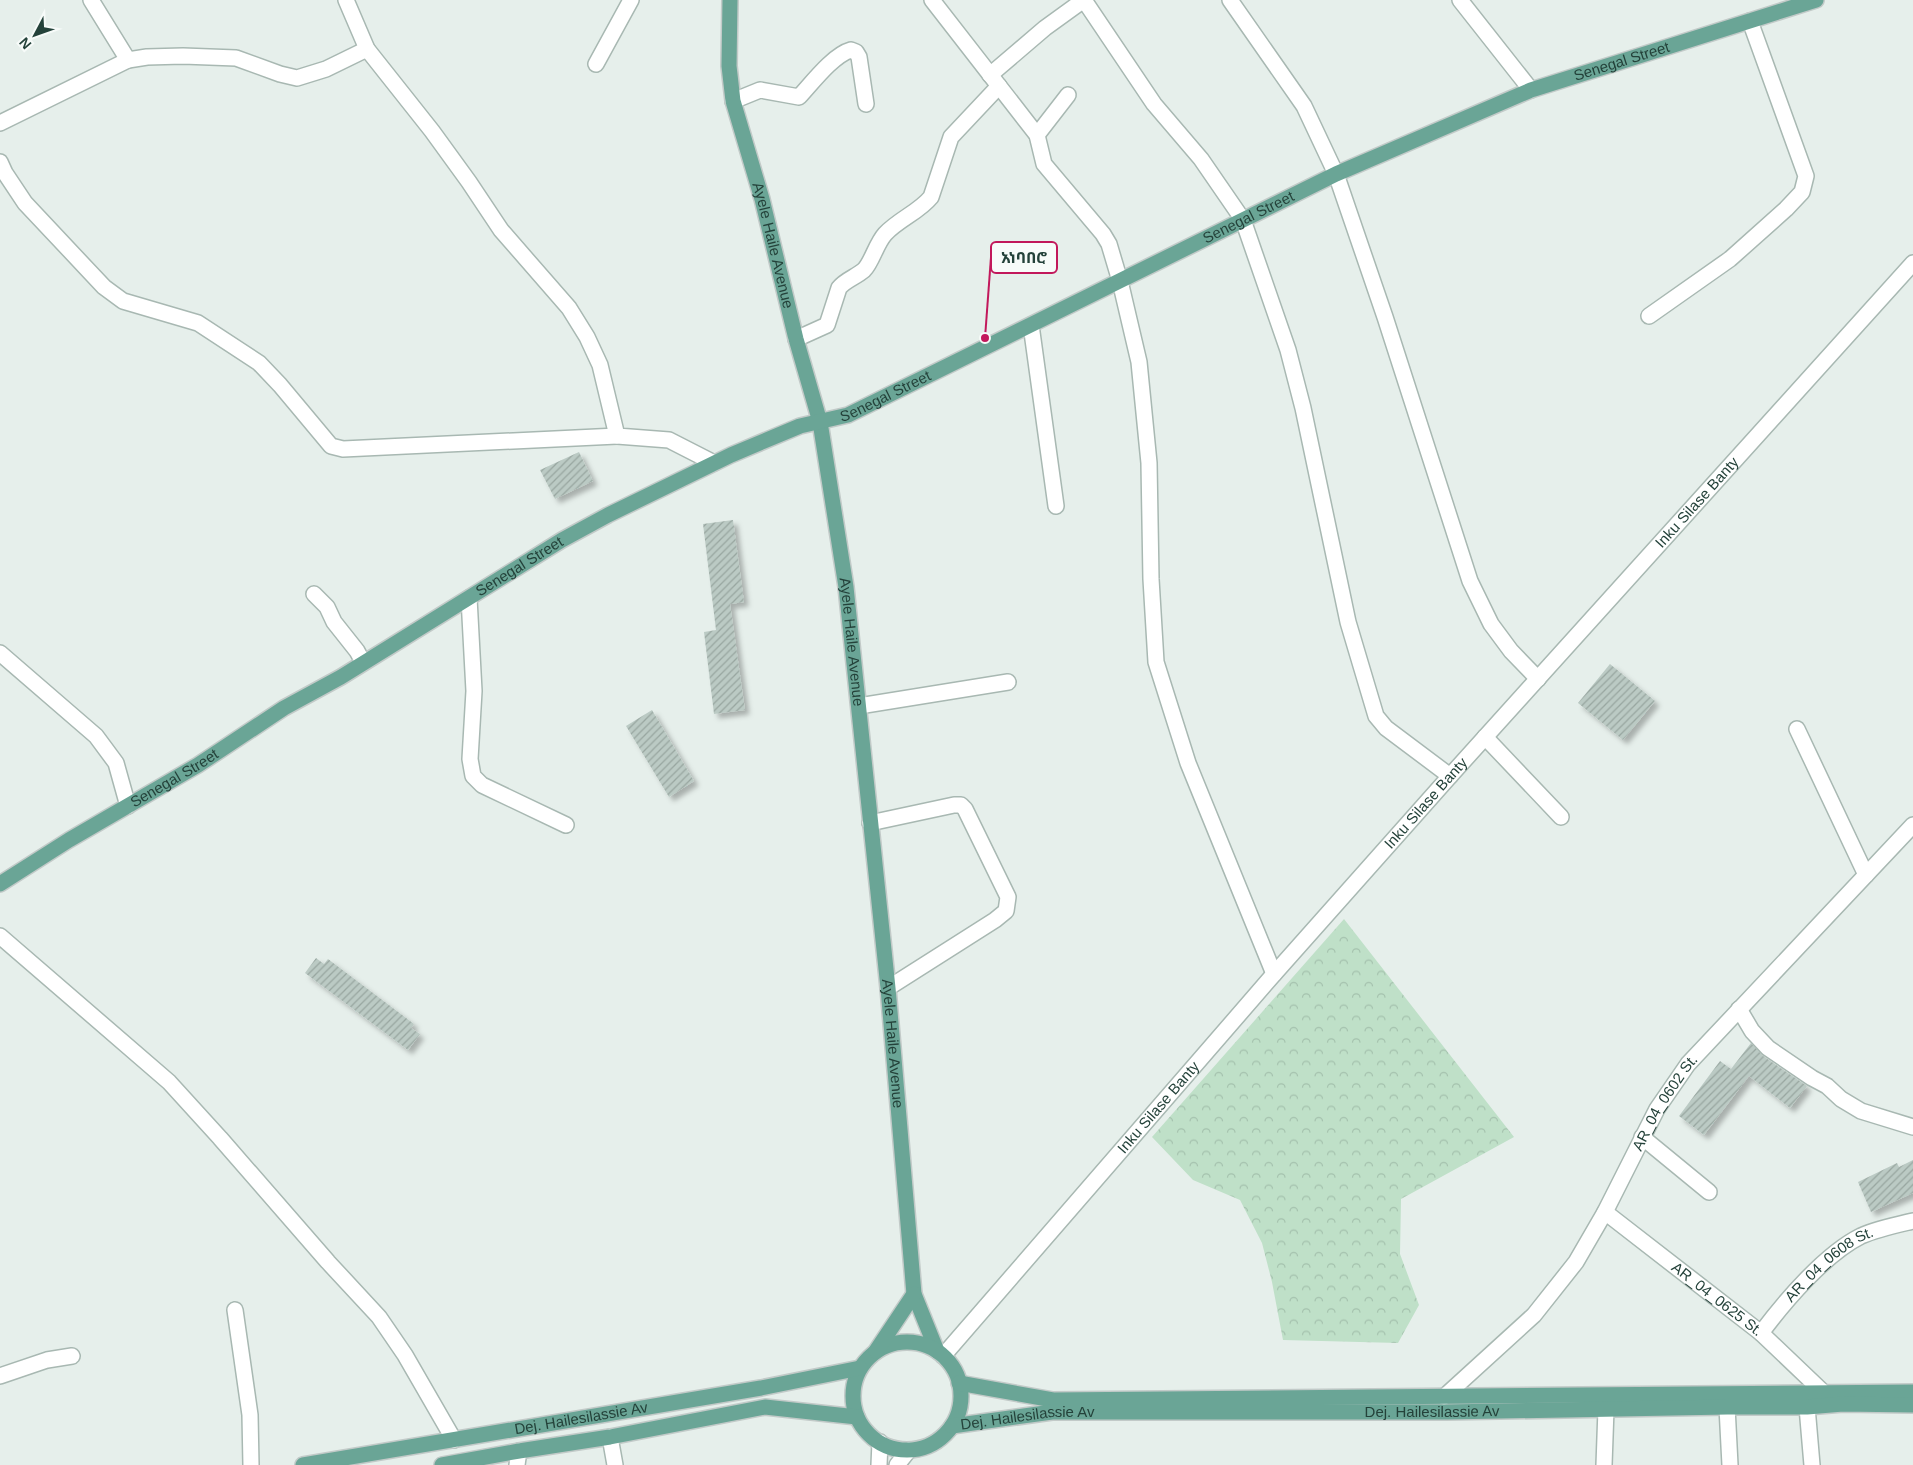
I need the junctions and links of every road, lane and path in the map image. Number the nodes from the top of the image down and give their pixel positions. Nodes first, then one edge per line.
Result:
1 (91, 0) edge
2 (346, 0) edge
3 (631, 0) edge
4 (730, 0) edge
5 (932, 0) edge
6 (1230, 0) edge
7 (1460, 0) edge
8 (1816, 0) edge
9 (1750, 21) junction
10 (367, 49) junction
11 (128, 60) junction
12 (596, 64) dead end
13 (995, 80) junction
14 (1531, 90) junction
15 (1068, 94) dead end
16 (733, 101) junction
17 (866, 104) dead end
18 (0, 123) edge
19 (1037, 136) junction
20 (0, 162) edge
21 (1336, 174) junction
22 (1244, 220) junction
23 (1913, 263) edge
24 (1120, 281) junction
25 (1649, 316) dead end
26 (1031, 325) junction
27 (796, 339) junction
28 (820, 422) junction
29 (617, 436) junction
30 (714, 463) junction
31 (1056, 506) dead end
32 (314, 594) dead end
33 (469, 598) junction
34 (0, 653) edge
35 (363, 662) junction
36 (1538, 679) junction
37 (1008, 682) dead end
38 (859, 706) junction
39 (1797, 729) dead end
40 (1486, 737) junction
41 (1450, 776) junction
42 (128, 806) junction
43 (1561, 817) dead end
44 (870, 823) junction
45 (566, 825) dead end
46 (1913, 825) edge
47 (1866, 875) junction
48 (0, 884) edge
49 (0, 936) edge
50 (1274, 974) junction
51 (888, 988) junction
52 (1739, 1009) junction
53 (1913, 1126) edge
54 (1642, 1137) junction
55 (1709, 1192) dead end
56 (1605, 1212) junction
57 (1913, 1220) edge
58 (914, 1294) junction
59 (235, 1310) dead end
60 (1761, 1333) junction
61 (875, 1352) junction
62 (942, 1353) junction
63 (72, 1356) dead end
64 (860, 1368) junction
65 (0, 1376) edge
66 (959, 1383) junction
67 (1913, 1392) edge
68 (1825, 1394) junction
69 (1444, 1397) junction
70 (1913, 1405) edge
71 (1727, 1406) junction
72 (1807, 1407) junction
73 (1606, 1408) junction
74 (857, 1416) junction
75 (952, 1426) junction
76 (610, 1437) junction
77 (454, 1440) junction
78 (880, 1442) junction
79 (909, 1450) junction
80 (518, 1458) edge
81 (251, 1465) edge
82 (303, 1465) edge
83 (442, 1465) edge
84 (614, 1465) edge
85 (879, 1465) edge
86 (897, 1465) edge
87 (1604, 1465) edge
88 (1730, 1465) edge
89 (1812, 1465) edge

1 - 11 street
2 - 10 street
3 - 12 street
4 - 16 main road, Ayele Haile Avenue
5 - 13 street
6 - 21 street
7 - 14 street
8 - 9 main road, Senegal Street
9 - 14 main road, Senegal Street
9 - 25 street
10 - 11 street
10 - 29 street
11 - 18 street
13 - 19 street
13 - 22 street
13 - 27 street
14 - 21 main road, Senegal Street
15 - 19 street
16 - 17 street
16 - 27 main road, Ayele Haile Avenue
19 - 24 street
20 - 29 street
21 - 22 main road, Senegal Street
21 - 36 street
22 - 24 main road, Senegal Street
22 - 41 street
23 - 36 street, Inku Silase Banty
24 - 26 main road, Senegal Street
24 - 50 street
26 - 28 main road, Senegal Street
26 - 31 street
27 - 28 main road, Ayele Haile Avenue
28 - 30 main road, Senegal Street
28 - 38 main road, Ayele Haile Avenue
29 - 30 street
30 - 33 main road, Senegal Street
32 - 35 street
33 - 35 main road, Senegal Street
33 - 45 street
34 - 42 street
35 - 42 main road, Senegal Street
36 - 40 street, Inku Silase Banty
37 - 38 street
38 - 44 main road, Ayele Haile Avenue
39 - 47 street
40 - 41 street, Inku Silase Banty
40 - 43 street
41 - 50 street, Inku Silase Banty
42 - 48 main road, Senegal Street
44 - 51 main road, Ayele Haile Avenue
44 - 51 street
46 - 47 street, AR_04_0602 St.
47 - 52 street, AR_04_0602 St.
49 - 77 street
50 - 62 street, Inku Silase Banty
51 - 58 main road, Ayele Haile Avenue
52 - 53 street
52 - 54 street, AR_04_0602 St.
54 - 55 street
54 - 56 street, AR_04_0602 St.
56 - 60 street, AR_04_0625 St.
56 - 69 street, AR_04_0602 St.
57 - 60 street, AR_04_0608 St.
58 - 61 main road
58 - 62 main road, Ayele Haile Avenue
59 - 81 street
60 - 68 street, AR_04_0625 St.
61 - 62 main road
61 - 64 main road
62 - 66 main road, Dej. Hailesilassie Av
63 - 65 street
64 - 74 main road
64 - 77 main road, Dej. Hailesilassie Av
66 - 69 main road, Dej. Hailesilassie Av
66 - 75 main road, Dej. Hailesilassie Av
67 - 68 main road, Dej. Hailesilassie Av
68 - 69 main road, Dej. Hailesilassie Av
70 - 72 main road, Dej. Hailesilassie Av
71 - 72 main road, Dej. Hailesilassie Av
71 - 73 main road, Dej. Hailesilassie Av
71 - 88 street
72 - 89 street
73 - 75 main road, Dej. Hailesilassie Av
73 - 87 street
74 - 76 main road, Dej. Hailesilassie Av
74 - 78 main road
75 - 79 main road, Dej. Hailesilassie Av
76 - 80 main road, Dej. Hailesilassie Av
76 - 84 street
77 - 82 main road, Dej. Hailesilassie Av
78 - 79 main road
78 - 85 street
79 - 86 street
80 - 83 main road, Dej. Hailesilassie Av

